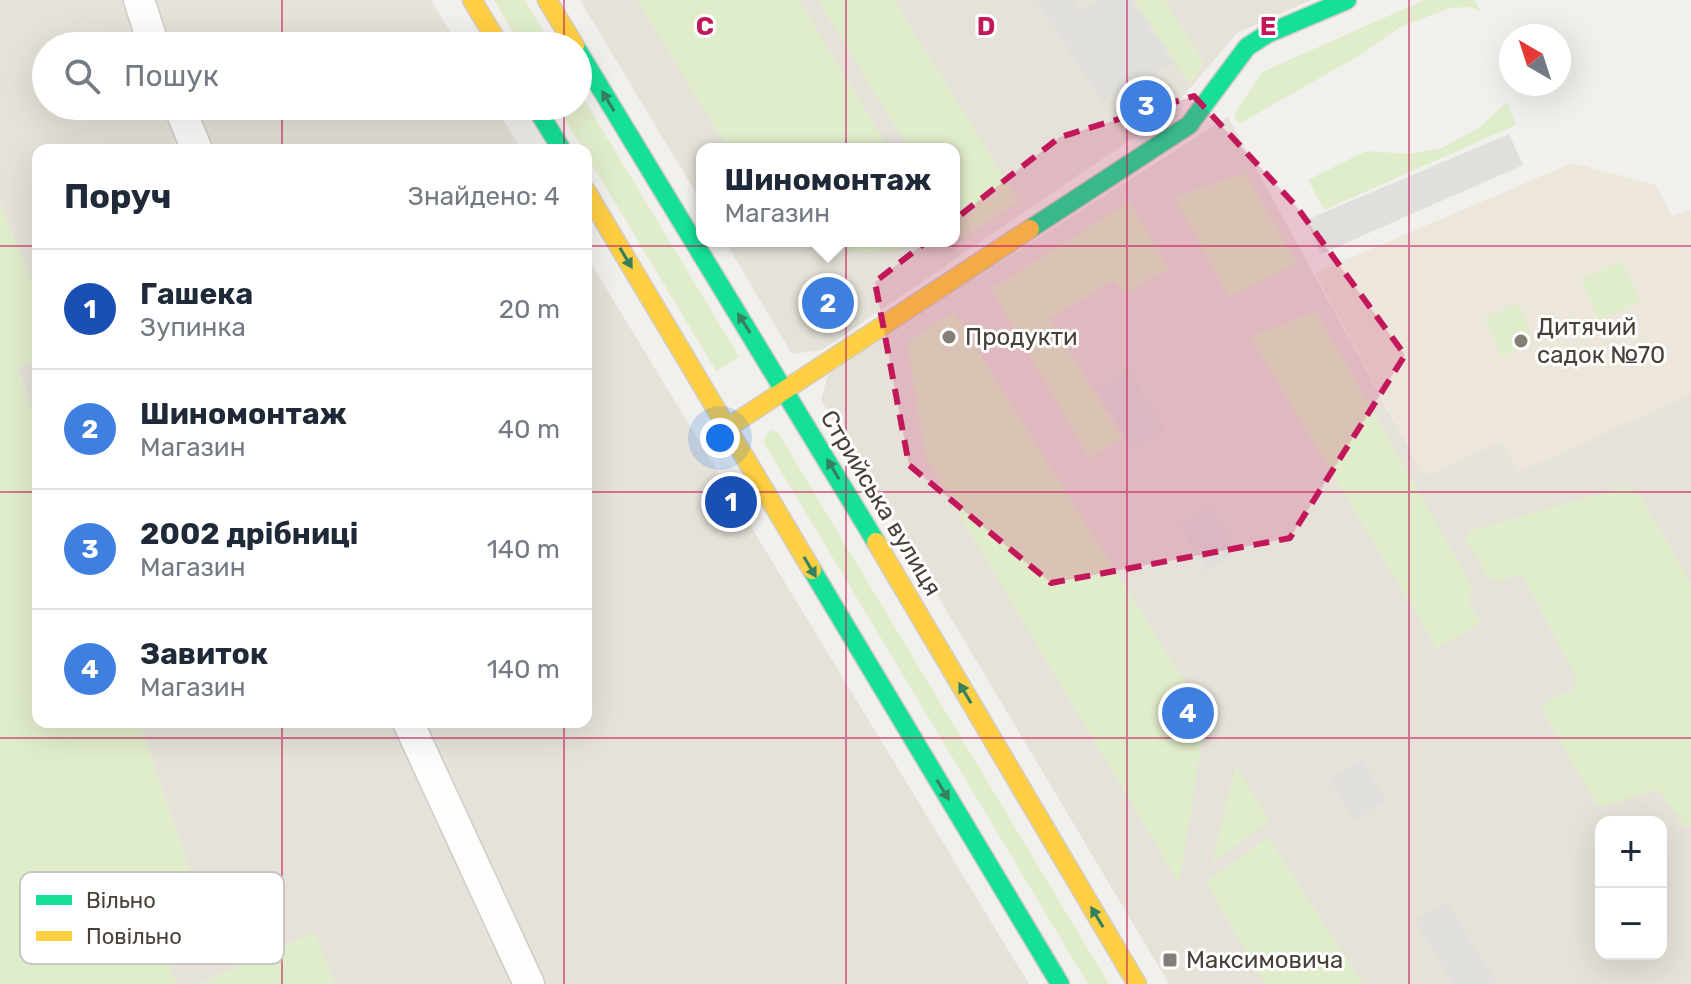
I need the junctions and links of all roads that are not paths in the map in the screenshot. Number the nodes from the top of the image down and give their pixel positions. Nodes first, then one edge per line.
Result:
1 (139, 0) edge
2 (472, 0) edge
3 (547, 0) edge
4 (1347, 0) edge
5 (149, 32) edge
6 (491, 32) edge
7 (567, 32) edge
8 (592, 72) edge
9 (185, 120) edge
10 (544, 120) edge
11 (195, 144) edge
12 (558, 144) edge
13 (592, 201) edge
14 (696, 242) edge
15 (699, 247) edge
16 (786, 389) junction
17 (727, 428) junction
18 (411, 728) edge
19 (529, 984) edge
20 (1060, 984) edge
21 (1137, 984) edge

1 - 5 street
2 - 6 main road
3 - 7 main road, Стрийська вулиця
4 - 16 main road
14 -> 8 main road, Стрийська вулиця
9 - 11 street
10 - 12 main road
13 -> 17 main road
16 -> 15 main road, Стрийська вулиця
16 - 17 main road
21 -> 16 main road, Стрийська вулиця
17 -> 20 main road
18 - 19 street

